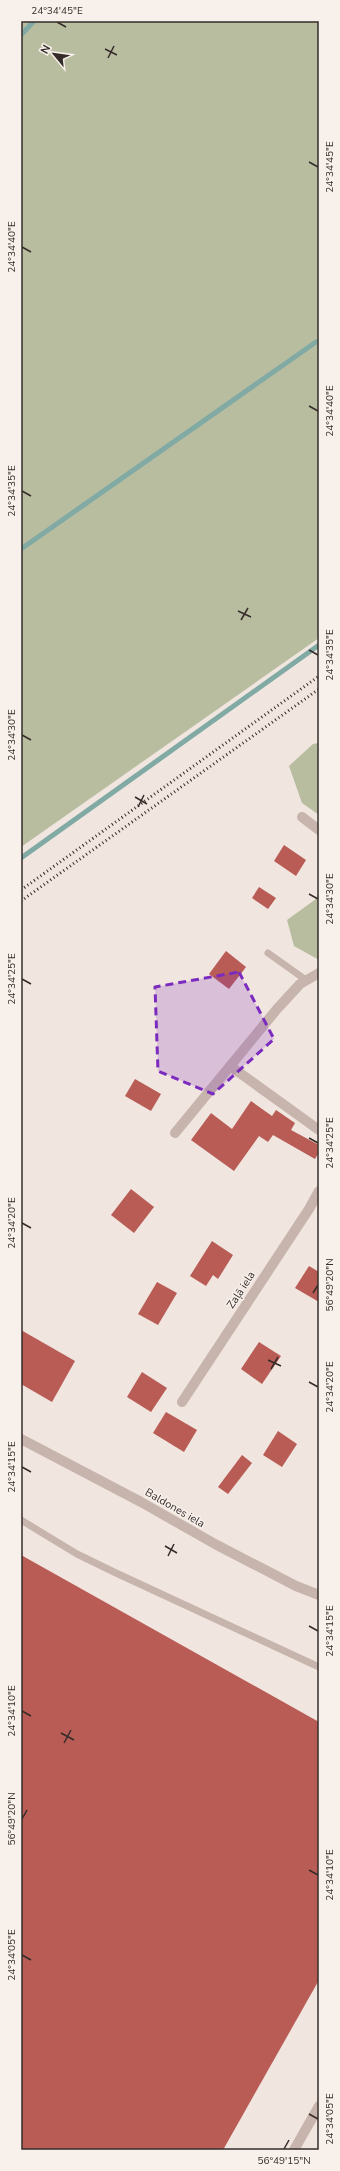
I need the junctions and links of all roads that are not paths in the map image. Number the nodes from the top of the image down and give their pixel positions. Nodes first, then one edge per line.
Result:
1 (302, 818) dead end
2 (319, 830) edge
3 (268, 953) dead end
4 (319, 973) edge
5 (306, 980) junction
6 (230, 1066) junction
7 (319, 1130) edge
8 (175, 1133) dead end
9 (319, 1191) edge
10 (182, 1402) dead end
11 (21, 1439) edge
12 (21, 1520) edge
13 (319, 1595) edge
14 (319, 1667) edge
15 (319, 2106) edge
16 (294, 2150) edge

1 - 2 street
3 - 5 lane
4 - 5 street
5 - 6 street
6 - 7 street
6 - 8 street
9 - 10 street, Zaļā iela
11 - 13 street, Baldones iela
12 - 14 lane
15 - 16 street

